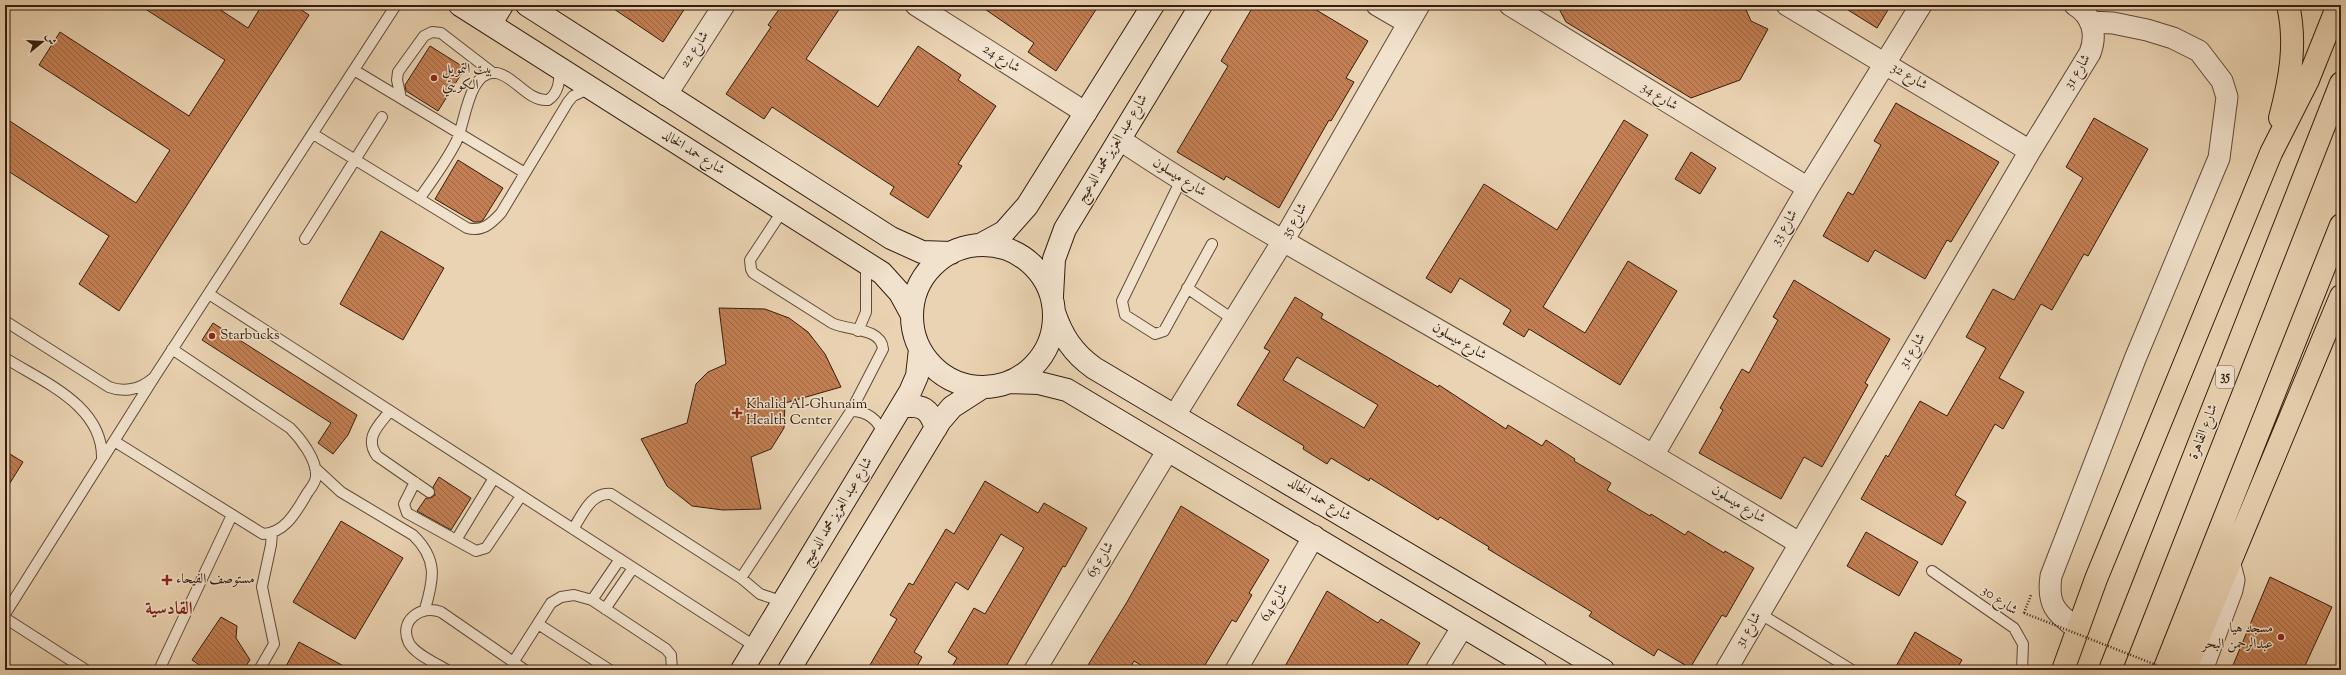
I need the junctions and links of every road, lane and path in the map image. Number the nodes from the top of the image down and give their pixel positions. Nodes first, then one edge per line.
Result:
1 (396, 5) edge
2 (460, 5) edge
3 (502, 5) edge
4 (724, 5) edge
5 (916, 5) edge
6 (1153, 5) edge
7 (1201, 5) edge
8 (1377, 5) edge
9 (1419, 5) edge
10 (1510, 5) edge
11 (1787, 5) edge
12 (1921, 5) edge
13 (2075, 5) edge
14 (2288, 5) edge
15 (2338, 5) edge
16 (531, 8) edge
17 (481, 18) junction
18 (1408, 22) junction
19 (2092, 26) junction
20 (516, 40) junction
21 (1885, 62) junction
22 (558, 67) junction
23 (354, 70) junction
24 (493, 73) junction
25 (2341, 83) edge
26 (591, 88) junction
27 (666, 95) junction
28 (401, 98) junction
29 (1086, 113) junction
30 (382, 117) dead end
31 (313, 134) junction
32 (460, 134) junction
33 (1119, 139) junction
34 (2030, 151) junction
35 (2271, 153) junction
36 (354, 160) junction
37 (525, 173) junction
38 (1181, 180) junction
39 (1808, 188) junction
40 (420, 200) junction
41 (783, 210) junction
42 (2341, 225) edge
43 (305, 239) dead end
44 (1283, 241) junction
45 (1212, 244) dead end
46 (980, 245) junction
47 (951, 253) junction
48 (866, 263) junction
49 (1187, 288) junction
50 (210, 294) junction
51 (2341, 296) edge
52 (1053, 307) junction
53 (912, 315) junction
54 (1234, 320) junction
55 (5, 321) edge
56 (858, 331) junction
57 (172, 349) junction
58 (920, 349) junction
59 (5, 358) edge
60 (155, 376) junction
61 (1010, 382) junction
62 (983, 387) junction
63 (902, 406) junction
64 (390, 411) junction
65 (851, 411) junction
66 (1175, 415) junction
67 (936, 428) junction
68 (883, 437) junction
69 (114, 441) junction
70 (1168, 450) junction
71 (1654, 454) junction
72 (102, 460) junction
73 (315, 468) junction
74 (494, 478) junction
75 (415, 482) junction
76 (430, 492) dead end
77 (521, 496) junction
78 (232, 515) junction
79 (573, 529) junction
80 (272, 533) junction
81 (1314, 536) junction
82 (456, 540) junction
83 (1799, 543) junction
84 (620, 559) junction
85 (2229, 561) junction
86 (633, 568) junction
87 (1932, 571) dead end
88 (741, 578) junction
89 (592, 600) junction
90 (784, 602) junction
91 (425, 609) junction
92 (605, 609) junction
93 (2024, 613) dead end
94 (5, 614) edge
95 (1759, 614) junction
96 (5, 618) edge
97 (1520, 621) junction
98 (538, 624) junction
99 (1463, 626) junction
100 (2078, 629) junction
101 (1557, 642) junction
102 (756, 647) junction
103 (1498, 647) junction
104 (514, 661) junction
105 (86, 670) edge
106 (159, 670) edge
107 (260, 670) edge
108 (447, 670) edge
109 (525, 670) edge
110 (610, 670) edge
111 (672, 670) edge
112 (742, 670) edge
113 (789, 670) edge
114 (1035, 670) edge
115 (1236, 670) edge
116 (1436, 670) edge
117 (1536, 670) edge
118 (1540, 670) edge
119 (1603, 670) edge
120 (1726, 670) edge
121 (1852, 670) edge
122 (2022, 670) edge
123 (2063, 670) edge
124 (2110, 670) edge
125 (2164, 670) edge
126 (2169, 670) edge
127 (2185, 670) edge
128 (2202, 670) edge

1 - 23 lane
2 - 17 street, شارع حمد الخالد
3 - 17 street
4 - 27 street, شارع 22
5 - 29 street, شارع 24
6 - 29 street
7 - 33 street, شارع عبد العزيز محمد الدعيج
8 - 18 street
9 - 18 street, شارع 35
10 - 39 street, شارع 34
11 - 21 street, شارع 32
12 - 21 street, شارع 33
13 - 19 street
14 - 35 main road
15 - 35 main road
16 - 20 street
16 - 27 street
17 - 20 street, شارع حمد الخالد
18 - 44 street, شارع 35
19 - 34 street, شارع 31
19 - 100 street
20 - 22 street, شارع حمد الخالد
21 - 34 street, شارع 32
21 - 39 street, شارع 33
22 - 24 lane
22 - 26 street, شارع حمد الخالد
23 - 28 lane
23 - 31 lane
24 - 28 lane
24 - 32 lane
25 - 124 main road, شارع القاهرة / 35
26 - 37 lane
26 - 41 street, شارع حمد الخالد
27 - 47 street
28 - 32 lane
29 - 46 street
30 - 36 lane
31 - 36 lane
31 - 50 lane
32 - 37 lane
32 - 40 lane
33 - 38 street, شارع ميسلون
33 - 52 street, شارع عبد العزيز محمد الدعيج
34 - 83 street, شارع 31
35 - 100 main road
36 - 40 lane
36 - 43 lane
37 - 40 lane
38 - 44 street, شارع ميسلون
38 - 49 lane
39 - 71 street, شارع 33
41 - 48 street, شارع حمد الخالد
41 - 56 lane
42 - 125 main road
44 - 54 street, شارع 35
44 - 71 street, شارع ميسلون
45 - 49 lane
46 - 47 street
46 - 52 street
47 - 53 street
48 - 53 street, شارع حمد الخالد
48 - 56 lane
49 - 54 lane
50 - 57 lane
50 - 64 lane
51 - 85 main road
52 - 61 street
52 - 66 street, شارع حمد الخالد
53 - 58 street
54 - 66 street, شارع 35
55 - 60 lane
56 - 65 lane
57 - 60 lane
57 - 73 lane
58 - 62 street
58 - 63 street, شارع عبد العزيز محمد الدعيج
59 - 72 lane
60 - 69 lane
61 - 62 street
61 - 70 street
62 - 67 street
63 - 67 street
63 - 68 street, شارع عبد العزيز محمد الدعيج
64 - 74 lane
64 - 75 lane
65 - 68 lane
65 - 88 lane
66 - 97 street, شارع حمد الخالد
67 - 113 street
68 - 90 street, شارع عبد العزيز محمد الدعيج
69 - 72 lane
69 - 78 lane
70 - 81 street
70 - 114 street, شارع 65
71 - 83 street, شارع ميسلون
72 - 94 lane
73 - 80 lane
73 - 91 lane
74 - 77 lane
74 - 82 lane
75 - 76 lane
75 - 82 lane
77 - 79 lane
77 - 82 lane
78 - 80 lane
78 - 106 lane
79 - 84 lane
79 - 88 lane
80 - 107 lane
81 - 99 street
81 - 115 street, شارع 64
83 - 95 street, شارع 31
84 - 86 lane
84 - 89 lane
85 - 127 main road
85 - 128 street
86 - 92 lane
86 - 102 lane
87 - 122 lane, شارع 30
88 - 90 lane
89 - 92 lane
89 - 98 lane
90 - 102 street, شارع عبد العزيز محمد الدعيج
91 - 104 lane
91 - 108 lane
92 - 111 lane
93 - 126 path, bridge
95 - 120 street, شارع 31
95 - 121 lane
96 - 105 lane
97 - 101 street, شارع حمد الخالد
97 - 103 street
98 - 104 lane
98 - 110 lane
99 - 103 street
99 - 116 street
100 - 123 main road
101 - 118 street
101 - 119 street, شارع حمد الخالد
102 - 112 street, شارع عبد العزيز محمد الدعيج
103 - 117 street
104 - 109 lane

